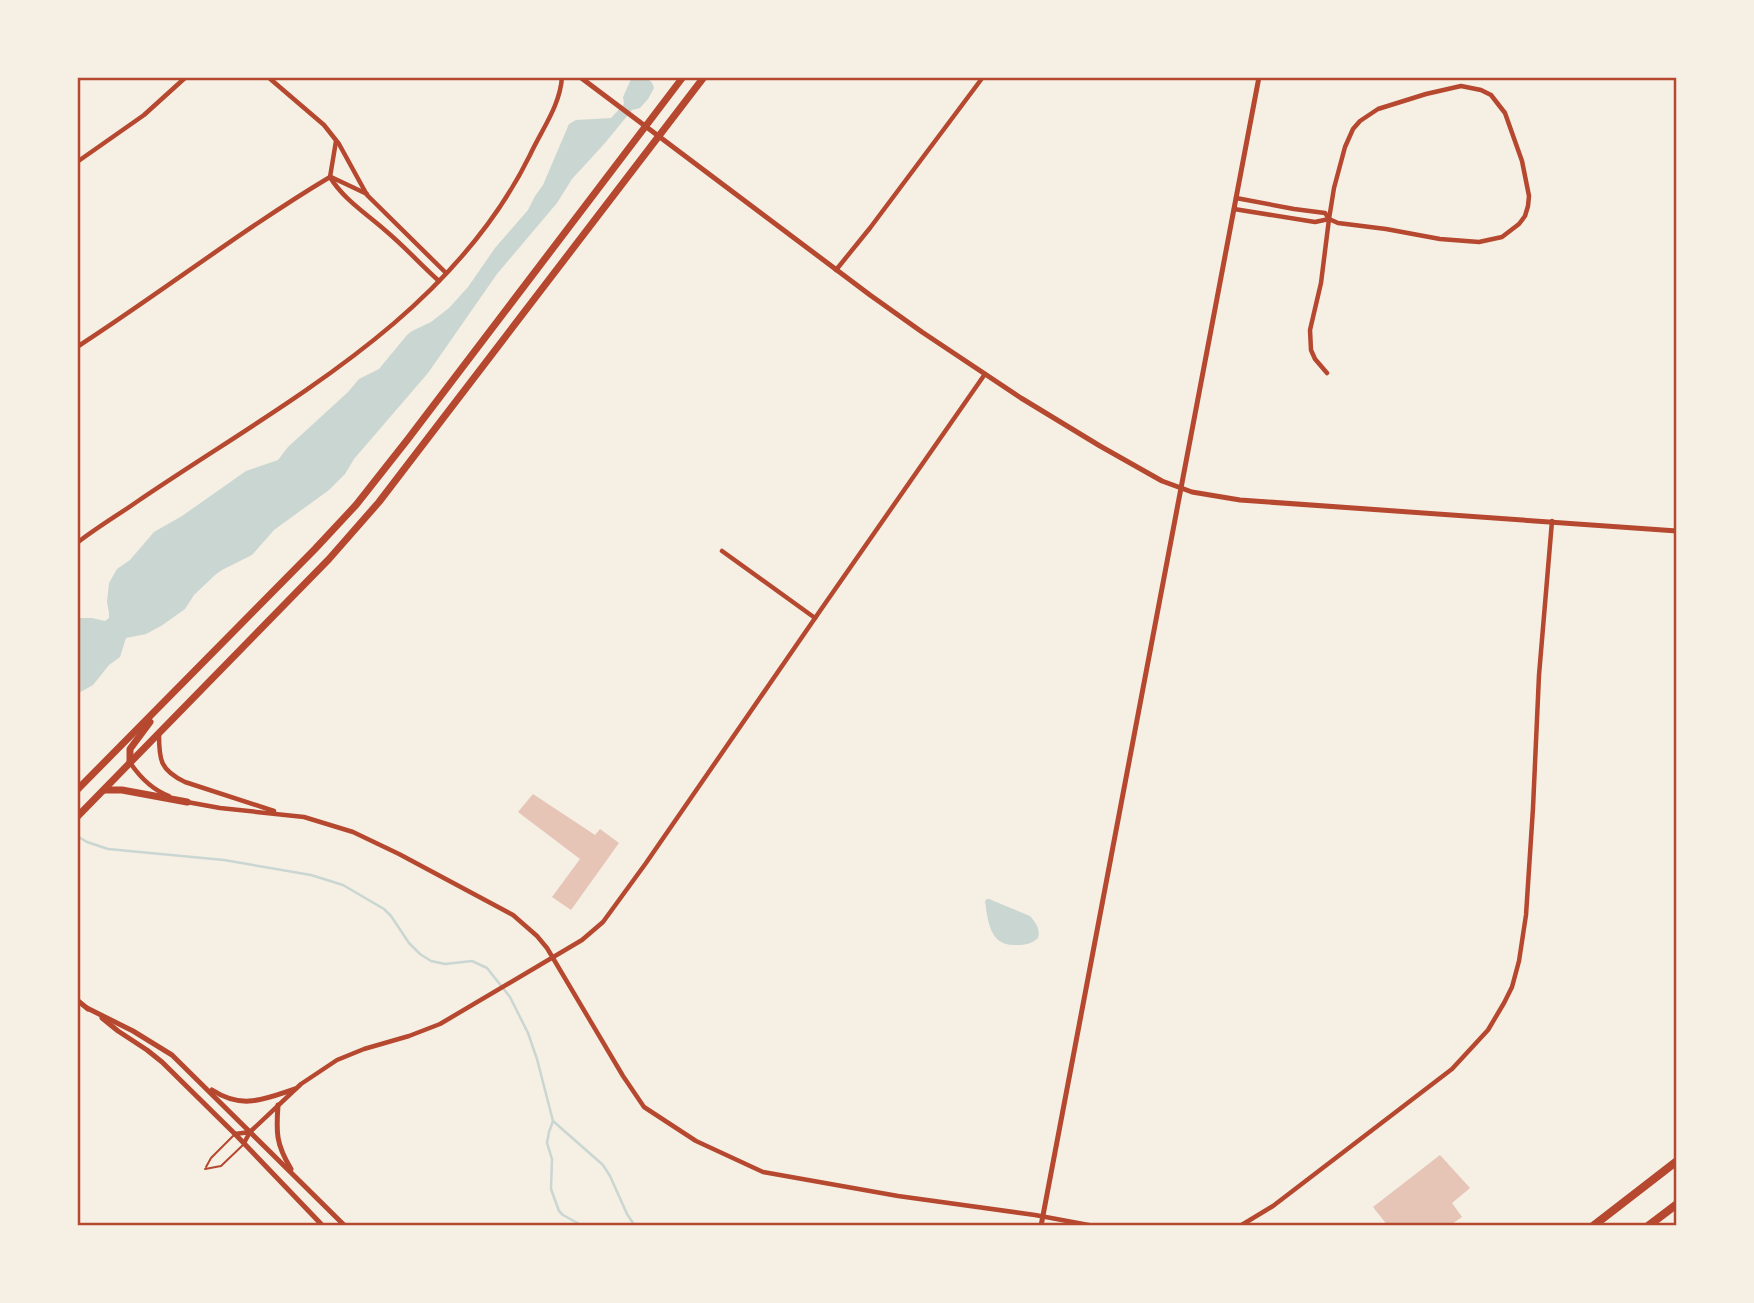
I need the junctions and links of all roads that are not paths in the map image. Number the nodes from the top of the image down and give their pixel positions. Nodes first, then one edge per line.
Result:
1 (186, 77) edge
2 (268, 77) edge
3 (562, 77) edge
4 (580, 77) edge
5 (683, 77) edge
6 (704, 77) edge
7 (984, 77) edge
8 (1259, 77) edge
9 (645, 126) junction
10 (659, 136) junction
11 (336, 140) junction
12 (77, 162) edge
13 (330, 177) junction
14 (367, 195) junction
15 (1236, 198) junction
16 (1234, 208) junction
17 (1329, 219) junction
18 (836, 270) junction
19 (446, 273) junction
20 (439, 281) junction
21 (77, 347) edge
22 (1327, 373) dead end
23 (985, 374) junction
24 (1181, 489) junction
25 (1552, 522) junction
26 (1677, 531) edge
27 (77, 543) edge
28 (722, 551) dead end
29 (815, 618) junction
30 (167, 699) junction
31 (159, 734) junction
32 (130, 763) junction
33 (77, 790) edge
34 (103, 790) junction
35 (187, 802) junction
36 (282, 814) junction
37 (77, 817) edge
38 (553, 958) junction
39 (77, 1000) edge
40 (87, 1008) junction
41 (201, 1084) junction
42 (295, 1089) junction
43 (278, 1105) junction
44 (250, 1132) junction
45 (235, 1134) junction
46 (244, 1143) junction
47 (1677, 1161) edge
48 (294, 1175) junction
49 (1677, 1204) edge
50 (1043, 1216) junction
51 (323, 1226) edge
52 (345, 1226) edge
53 (1041, 1226) edge
54 (1094, 1226) edge
55 (1240, 1226) edge
56 (1592, 1226) edge
57 (1648, 1226) edge

1 - 12 street
2 - 11 street
3 - 19 street
4 - 9 street
5 - 9 highway
6 - 10 highway
7 - 18 street
8 - 15 street
9 - 10 street
9 - 30 highway
10 - 18 street
10 - 31 highway
11 - 13 street
11 - 14 street
13 - 14 street
13 - 20 street
13 - 21 street
14 - 19 street
15 - 16 street
15 - 17 street
16 - 17 street
16 - 24 street
17 - 17 street
17 - 22 street
18 - 23 street
19 - 20 street
20 - 27 street
23 - 24 street
23 - 29 street
24 - 25 street
24 - 50 street
25 - 26 street
25 - 55 street
28 - 29 street
29 - 38 street
30 - 32 highway
30 - 33 highway
31 - 32 highway
31 - 36 street
32 - 34 highway
32 - 35 street
34 - 35 highway
34 - 37 highway
35 - 36 street
36 - 38 street
38 - 42 street
38 - 50 street
39 - 40 street
40 - 41 street
40 - 45 street
41 - 42 street
41 - 44 street
42 - 43 street
43 - 44 street
43 - 48 street
44 - 45 street
44 - 46 street
44 - 48 street
45 - 46 street
45 - 46 lane
46 - 51 street
47 - 56 highway
48 - 52 street
49 - 57 highway
50 - 53 street
50 - 54 street

